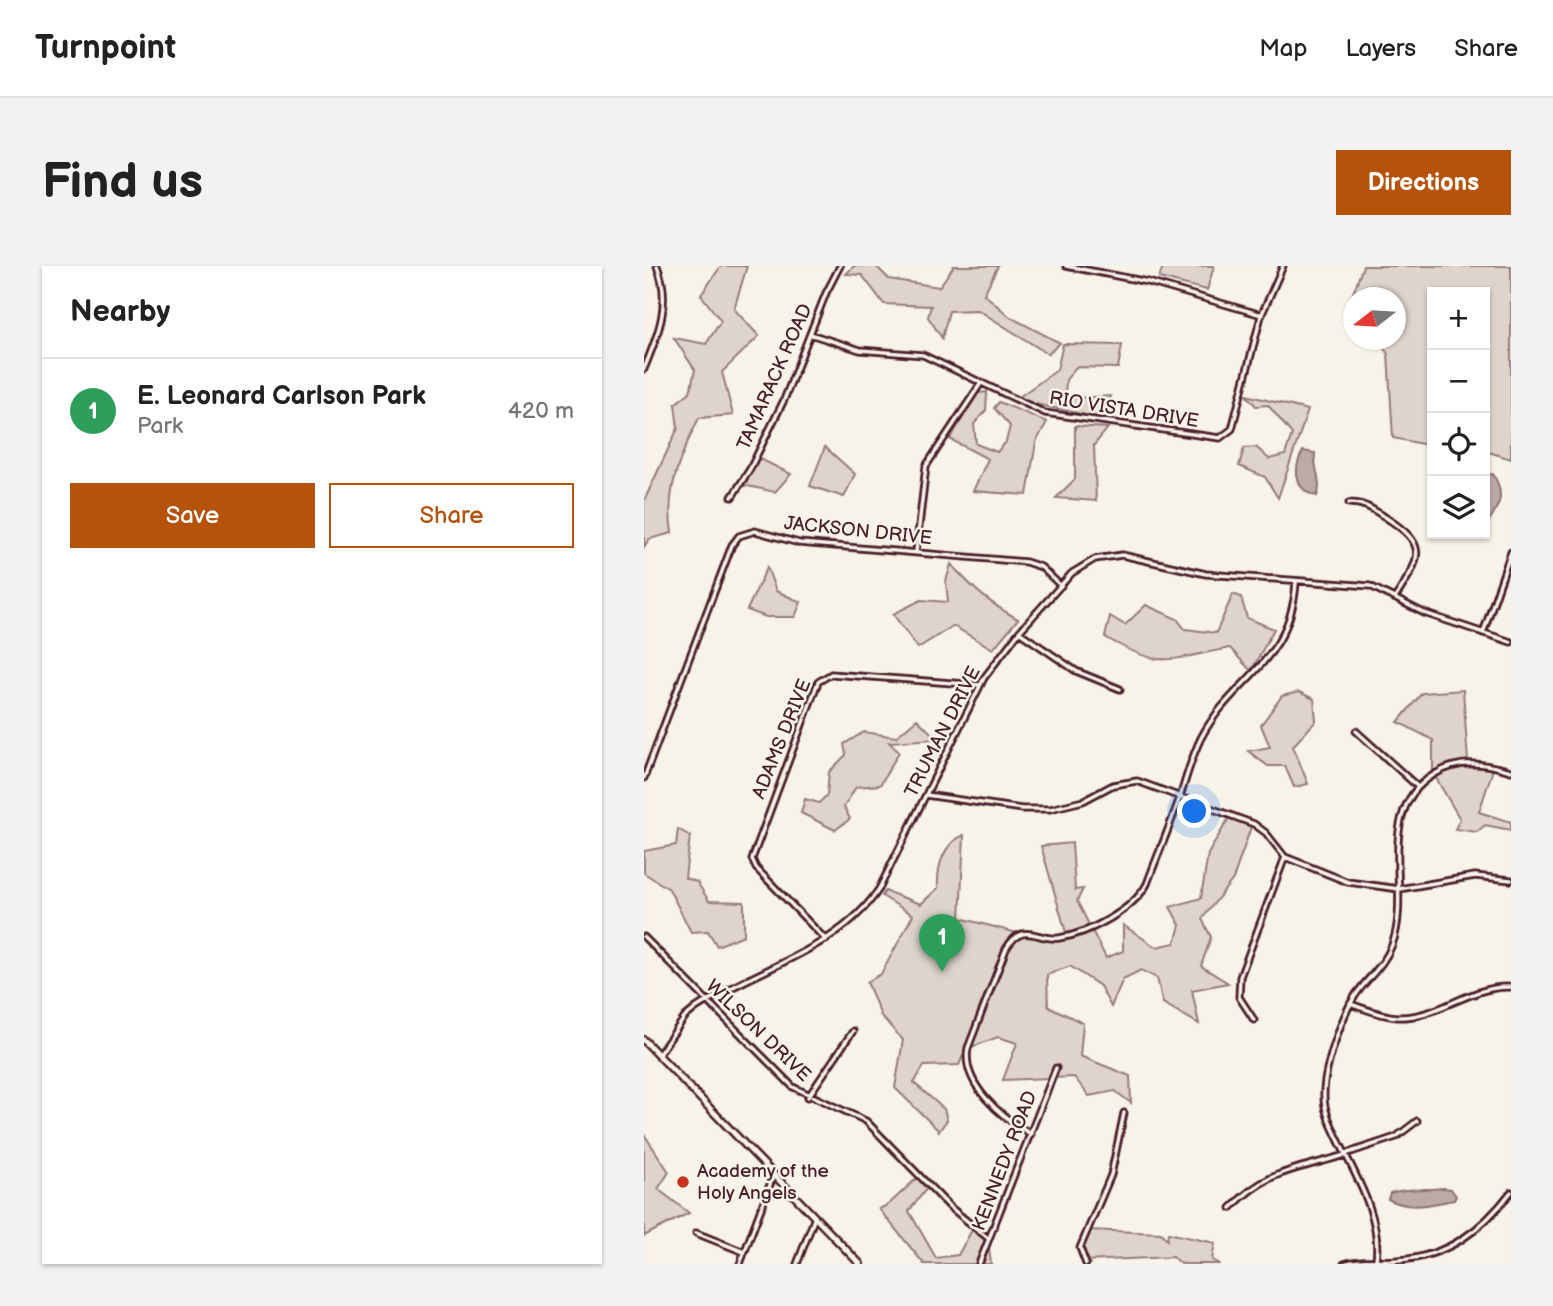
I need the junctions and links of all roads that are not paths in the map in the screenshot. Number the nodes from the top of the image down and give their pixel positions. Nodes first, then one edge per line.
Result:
1 (657, 266) edge
2 (840, 266) edge
3 (1066, 266) edge
4 (1283, 266) edge
5 (1262, 315) junction
6 (810, 334) junction
7 (644, 369) edge
8 (981, 383) junction
9 (732, 497) dead end
10 (1349, 503) dead end
11 (916, 552) junction
12 (1511, 552) edge
13 (1296, 582) junction
14 (1061, 586) junction
15 (1395, 598) junction
16 (1019, 632) junction
17 (1483, 633) junction
18 (1511, 642) edge
19 (980, 685) junction
20 (1120, 689) dead end
21 (1356, 731) dead end
22 (1511, 771) edge
23 (644, 778) edge
24 (1418, 787) junction
25 (926, 795) junction
26 (1180, 796) junction
27 (1285, 858) junction
28 (1511, 880) edge
29 (1399, 888) junction
30 (644, 937) edge
31 (826, 940) junction
32 (1511, 987) edge
33 (706, 1001) junction
34 (1350, 1004) junction
35 (1254, 1020) dead end
36 (853, 1031) dead end
37 (644, 1040) edge
38 (658, 1055) junction
39 (1056, 1068) dead end
40 (808, 1097) junction
41 (1124, 1112) dead end
42 (1417, 1122) dead end
43 (1031, 1133) junction
44 (1345, 1155) junction
45 (774, 1173) junction
46 (1511, 1192) edge
47 (1231, 1208) dead end
48 (815, 1216) junction
49 (696, 1233) dead end
50 (989, 1239) junction
51 (744, 1252) junction
52 (1376, 1260) junction
53 (740, 1264) edge
54 (797, 1264) edge
55 (860, 1264) edge
56 (979, 1264) edge
57 (1086, 1264) edge
58 (1344, 1264) edge

1 - 7 street
2 - 6 street, TAMARACK ROAD
3 - 5 street
4 - 5 street, RIO VISTA DRIVE
5 - 8 street, RIO VISTA DRIVE
6 - 8 street, RIO VISTA DRIVE
6 - 9 street, TAMARACK ROAD
8 - 11 street
10 - 15 street
11 - 14 street, JACKSON DRIVE
11 - 23 street, JACKSON DRIVE
12 - 17 street
13 - 14 street, TRUMAN DRIVE
13 - 15 street, TRUMAN DRIVE
13 - 26 street
14 - 16 street, TRUMAN DRIVE
15 - 17 street, TRUMAN DRIVE
16 - 19 street, TRUMAN DRIVE
16 - 20 street
17 - 18 street, TRUMAN DRIVE
19 - 25 street, TRUMAN DRIVE
19 - 31 street, ADAMS DRIVE
21 - 24 street
22 - 24 street
24 - 29 street
25 - 26 street
25 - 31 street, TRUMAN DRIVE
26 - 27 street
26 - 43 street
27 - 29 street
27 - 35 street
28 - 29 street
29 - 34 street
30 - 33 street, WILSON DRIVE
31 - 33 street, TRUMAN DRIVE
32 - 34 street
33 - 38 street, TRUMAN DRIVE
33 - 40 street, WILSON DRIVE
34 - 44 street
36 - 40 street
37 - 38 main road
38 - 45 main road
39 - 43 street, KENNEDY ROAD
40 - 50 street, WILSON DRIVE
41 - 57 street
42 - 44 street
43 - 50 street, KENNEDY ROAD
44 - 47 street
44 - 52 street
45 - 48 main road
45 - 51 street
46 - 52 street
48 - 54 street
48 - 55 main road
49 - 51 street
50 - 56 street, KENNEDY ROAD
51 - 53 street
52 - 58 street

